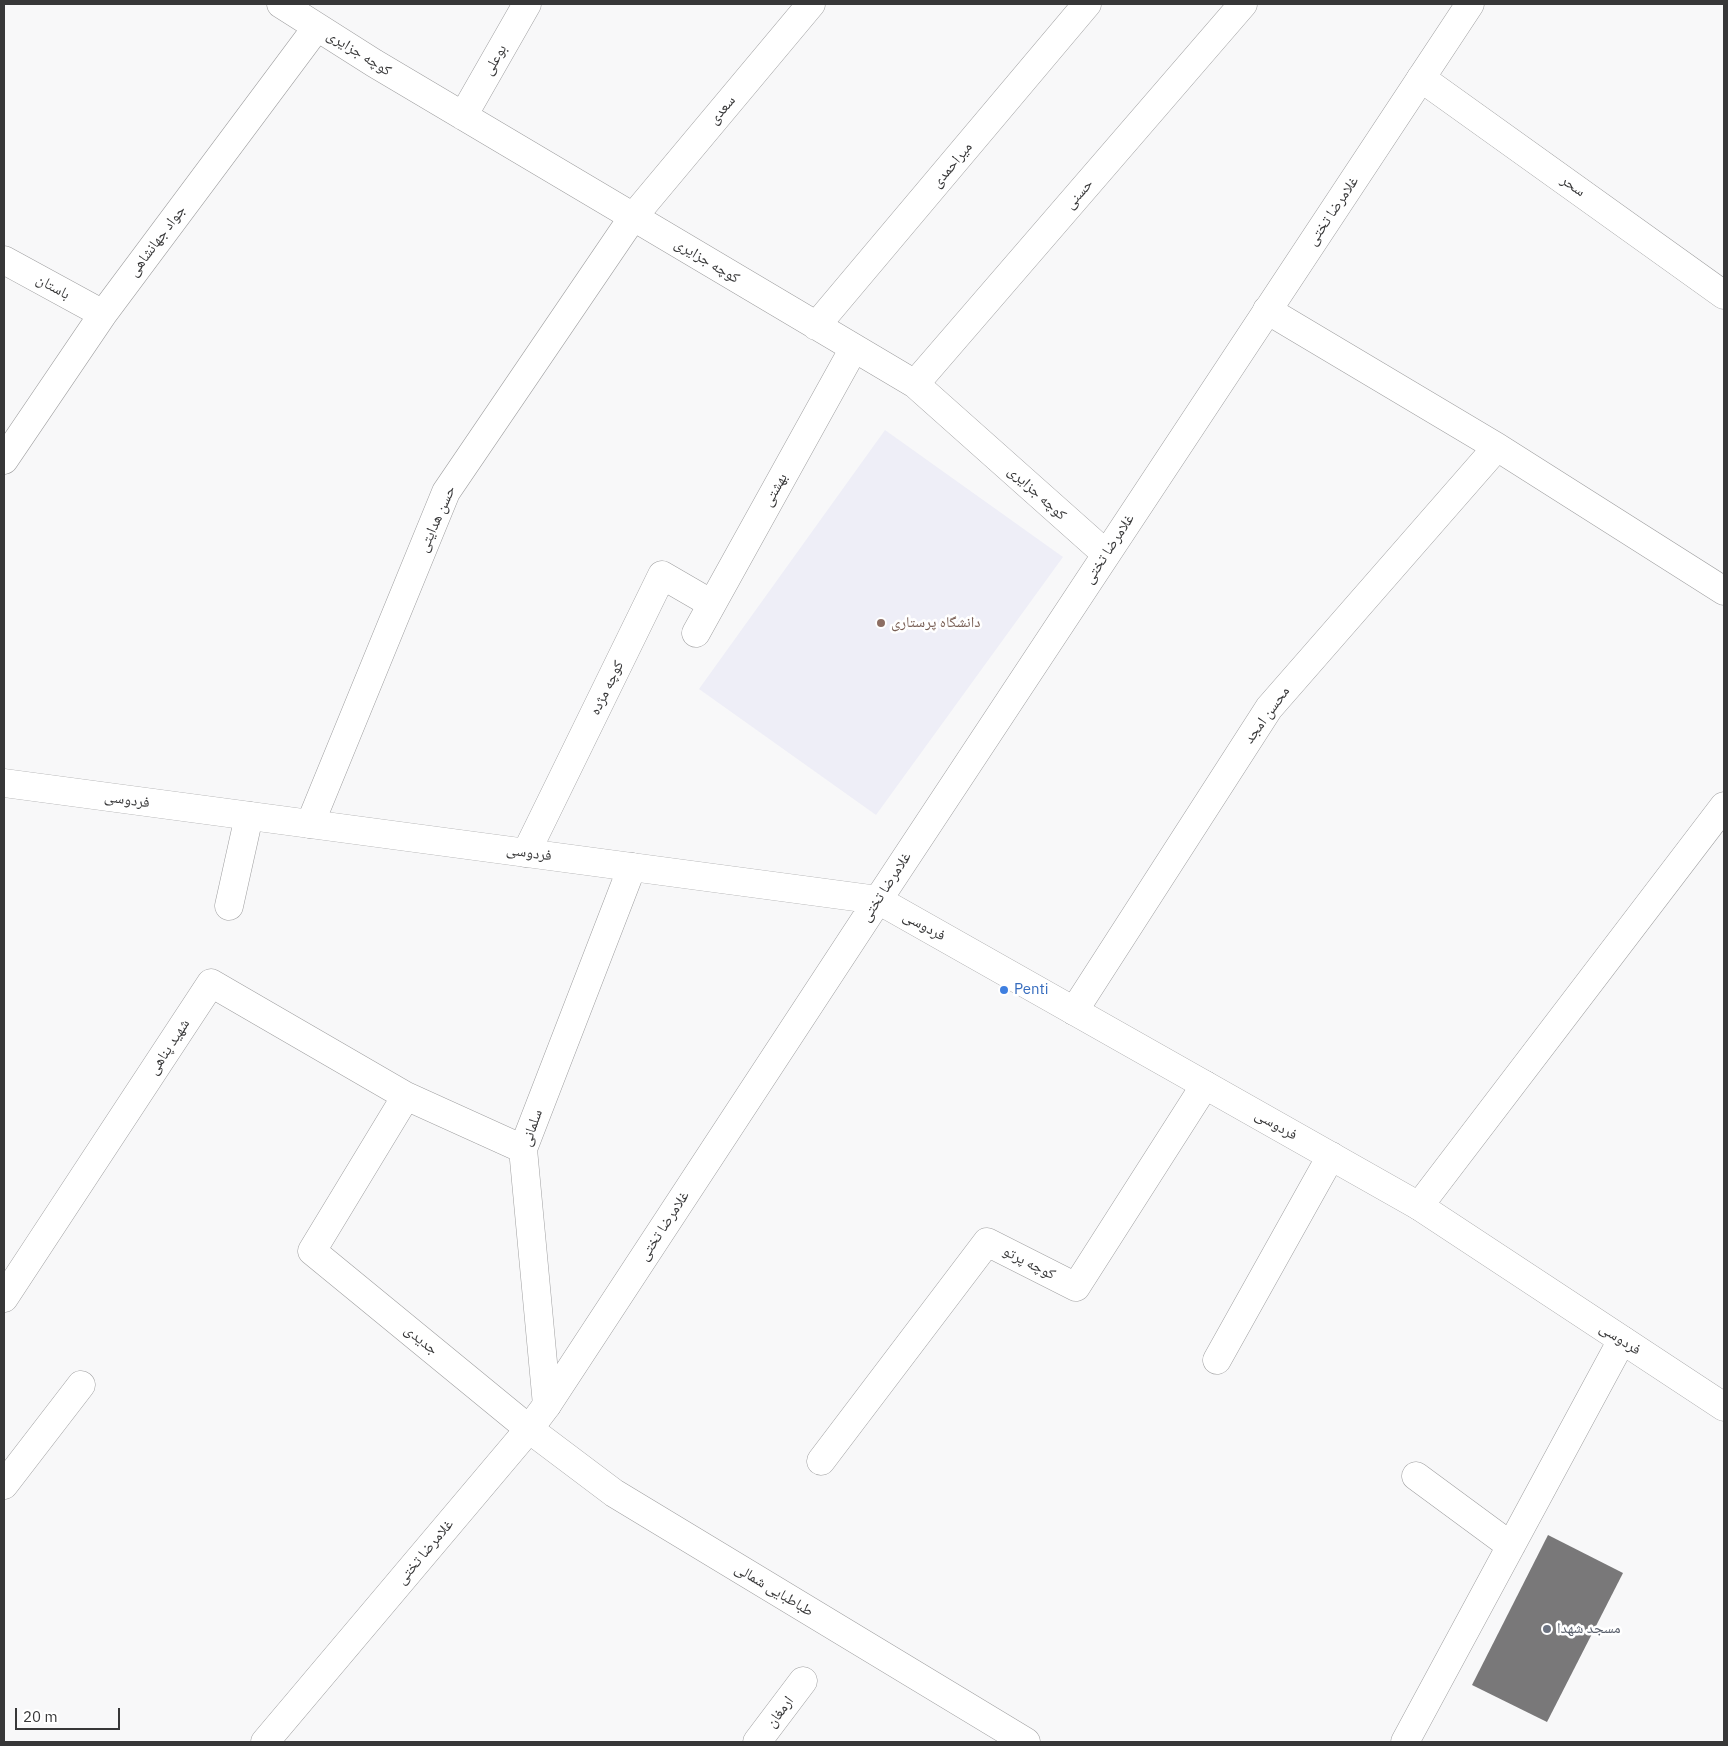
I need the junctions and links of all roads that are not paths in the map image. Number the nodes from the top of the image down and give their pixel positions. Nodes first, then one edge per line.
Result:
1 (281, 4) edge
2 (527, 4) edge
3 (810, 4) edge
4 (1087, 4) edge
5 (1243, 4) edge
6 (1470, 4) edge
7 (317, 27) junction
8 (1421, 78) junction
9 (463, 116) junction
10 (633, 217) junction
11 (4, 260) edge
12 (1724, 295) edge
13 (1267, 310) junction
14 (103, 314) junction
15 (816, 326) junction
16 (854, 348) junction
17 (914, 384) junction
18 (1497, 447) junction
19 (4, 460) edge
20 (1106, 554) junction
21 (1724, 591) edge
22 (712, 604) junction
23 (696, 633) dead end
24 (4, 784) edge
25 (1724, 806) edge
26 (249, 816) junction
27 (310, 824) junction
28 (526, 853) junction
29 (632, 867) junction
30 (878, 900) junction
31 (229, 906) dead end
32 (1074, 1011) junction
33 (1205, 1085) junction
34 (406, 1096) junction
35 (523, 1149) junction
36 (1331, 1156) junction
37 (1419, 1206) junction
38 (4, 1297) edge
39 (1622, 1340) junction
40 (1217, 1360) dead end
41 (81, 1385) dead end
42 (546, 1405) junction
43 (1724, 1407) edge
44 (529, 1429) junction
45 (821, 1461) dead end
46 (1416, 1476) dead end
47 (4, 1485) edge
48 (1510, 1546) junction
49 (803, 1681) dead end
50 (265, 1742) edge
51 (757, 1742) edge
52 (1026, 1742) edge
53 (1405, 1742) edge

1 - 7 street, کوچه جزایری
2 - 9 street, بوعلی
3 - 10 street, سعدی
4 - 15 street, میراحمدی
5 - 17 street, حسنی
6 - 8 street, غلامرضا تختی
7 - 9 street, کوچه جزایری
7 - 14 street, جواد جهانشاهی
8 - 12 street, سحر
8 - 13 street, غلامرضا تختی
9 - 10 street, کوچه جزایری
10 - 15 street, کوچه جزایری
10 - 27 street, حسن هدایتی
11 - 14 street, باستان
13 - 18 street
13 - 20 street, غلامرضا تختی
14 - 19 street, جواد جهانشاهی
15 - 16 street, کوچه جزایری
16 - 17 street, کوچه جزایری
16 - 22 street, بهشتی
17 - 20 street, کوچه جزایری
18 - 21 street
18 - 32 street, محسن امجد
20 - 30 street, غلامرضا تختی
22 - 23 street, بهشتی
22 - 28 street, کوچه مژده
24 - 26 street, فردوسی
25 - 37 street
26 - 27 street, فردوسی
26 - 31 street
27 - 28 street, فردوسی
28 - 29 street, فردوسی
29 - 30 street, فردوسی
29 - 35 street, سلمانی
30 - 32 street, فردوسی
30 - 42 street, غلامرضا تختی
32 - 33 street, فردوسی
33 - 36 street, فردوسی
33 - 45 street, کوچه پرتو
34 - 35 street
34 - 38 street, شهید پناهی
34 - 44 street, جدیدی
35 - 42 street, سلمانی
36 - 37 street, فردوسی
36 - 40 street
37 - 39 street, فردوسی
39 - 43 street, فردوسی
39 - 48 street
41 - 47 street
42 - 44 street, غلامرضا تختی
44 - 50 street, غلامرضا تختی
44 - 52 street, طباطبایی شمالی
46 - 48 street
48 - 53 street
49 - 51 street, ارمغان

